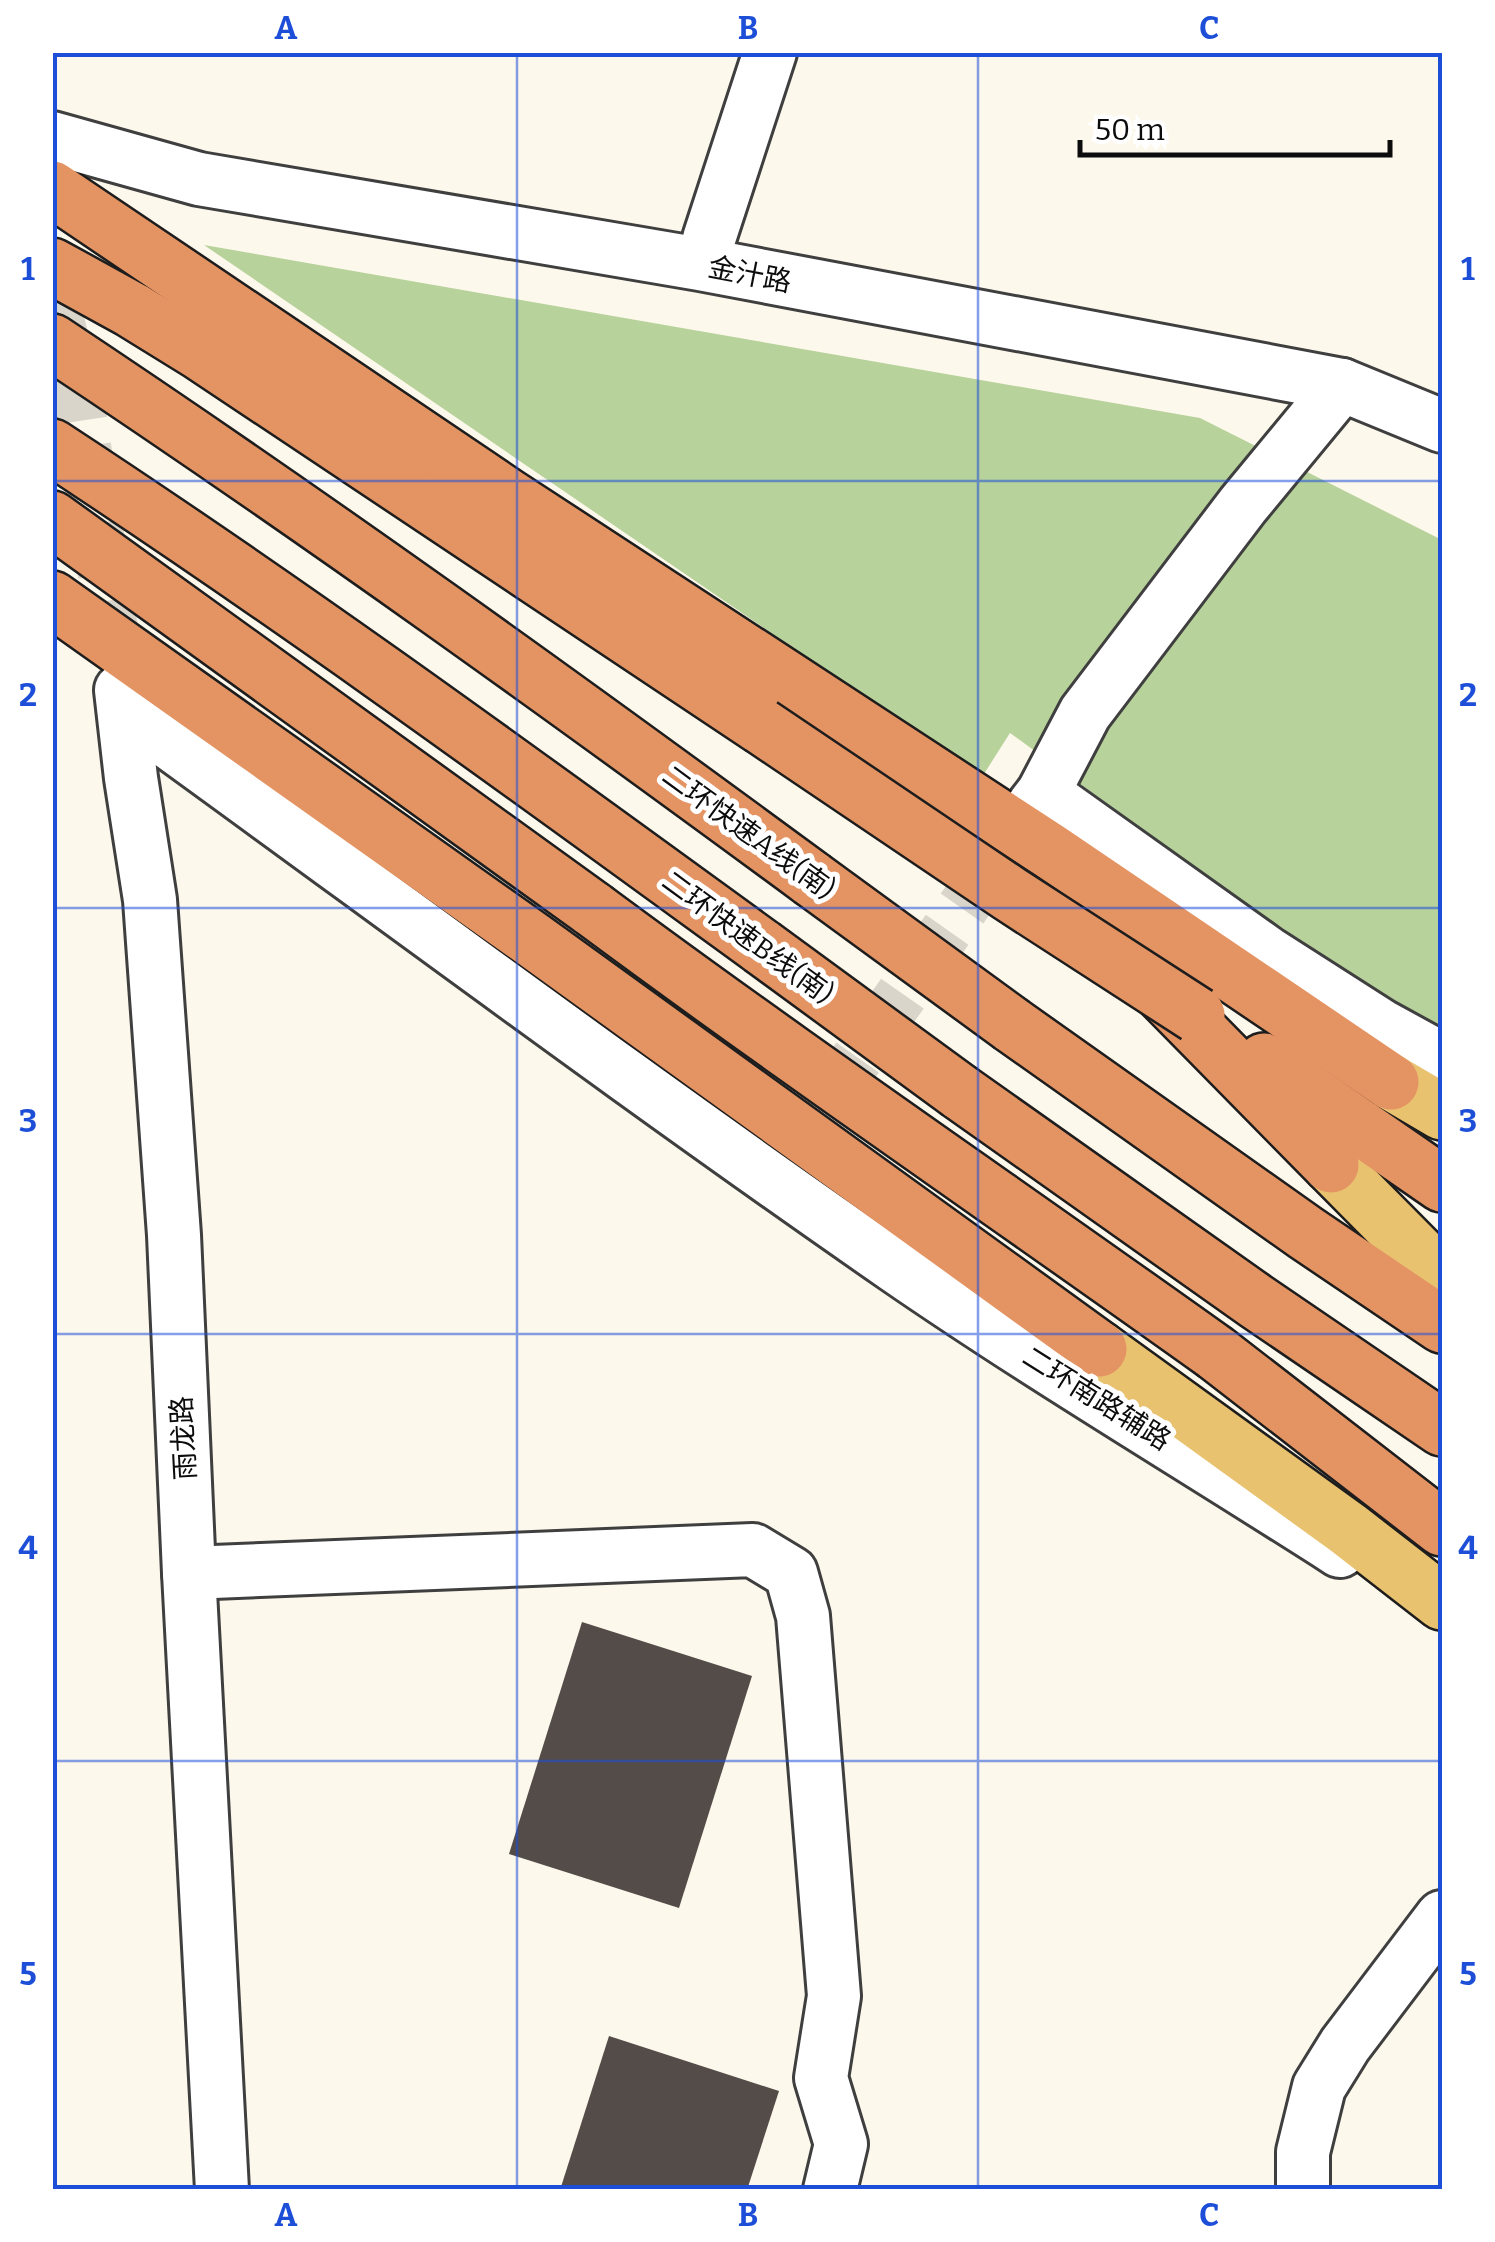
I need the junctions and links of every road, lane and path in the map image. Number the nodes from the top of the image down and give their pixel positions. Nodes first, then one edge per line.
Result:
1 (770, 52) edge
2 (52, 138) edge
3 (52, 189) edge
4 (709, 238) dead end
5 (52, 266) edge
6 (52, 342) edge
7 (1342, 385) junction
8 (1439, 418) edge
9 (52, 447) edge
10 (52, 520) edge
11 (52, 600) edge
12 (792, 681) junction
13 (123, 699) joint
14 (1442, 1059) edge
15 (1391, 1082) joint
16 (1442, 1112) edge
17 (1331, 1164) joint
18 (1442, 1184) edge
19 (1442, 1278) edge
20 (1442, 1326) edge
21 (1098, 1349) junction
22 (1442, 1428) edge
23 (1442, 1528) edge
24 (1442, 1564) edge
25 (189, 1573) junction
26 (1442, 1602) edge
27 (1442, 1620) edge
28 (1442, 1917) edge
29 (222, 2190) edge
30 (830, 2190) edge
31 (1303, 2190) edge

1 - 4 street
2 - 7 street, 金汁路
3 - 12 highway
5 - 18 highway, bridge
6 - 20 highway, 二环快速A线(南), bridge
7 - 8 street, 金汁路
7 - 14 street
9 - 22 highway, 二环快速B线(南), bridge
10 - 23 highway, bridge
11 - 21 highway
12 - 15 highway
12 - 17 highway
13 - 25 street, 雨龙路
13 - 27 street, 二环南路辅路
15 - 16 main road
17 - 19 main road
21 - 24 main road
21 - 26 main road
25 - 29 street, 雨龙路
25 - 30 street
28 - 31 street

